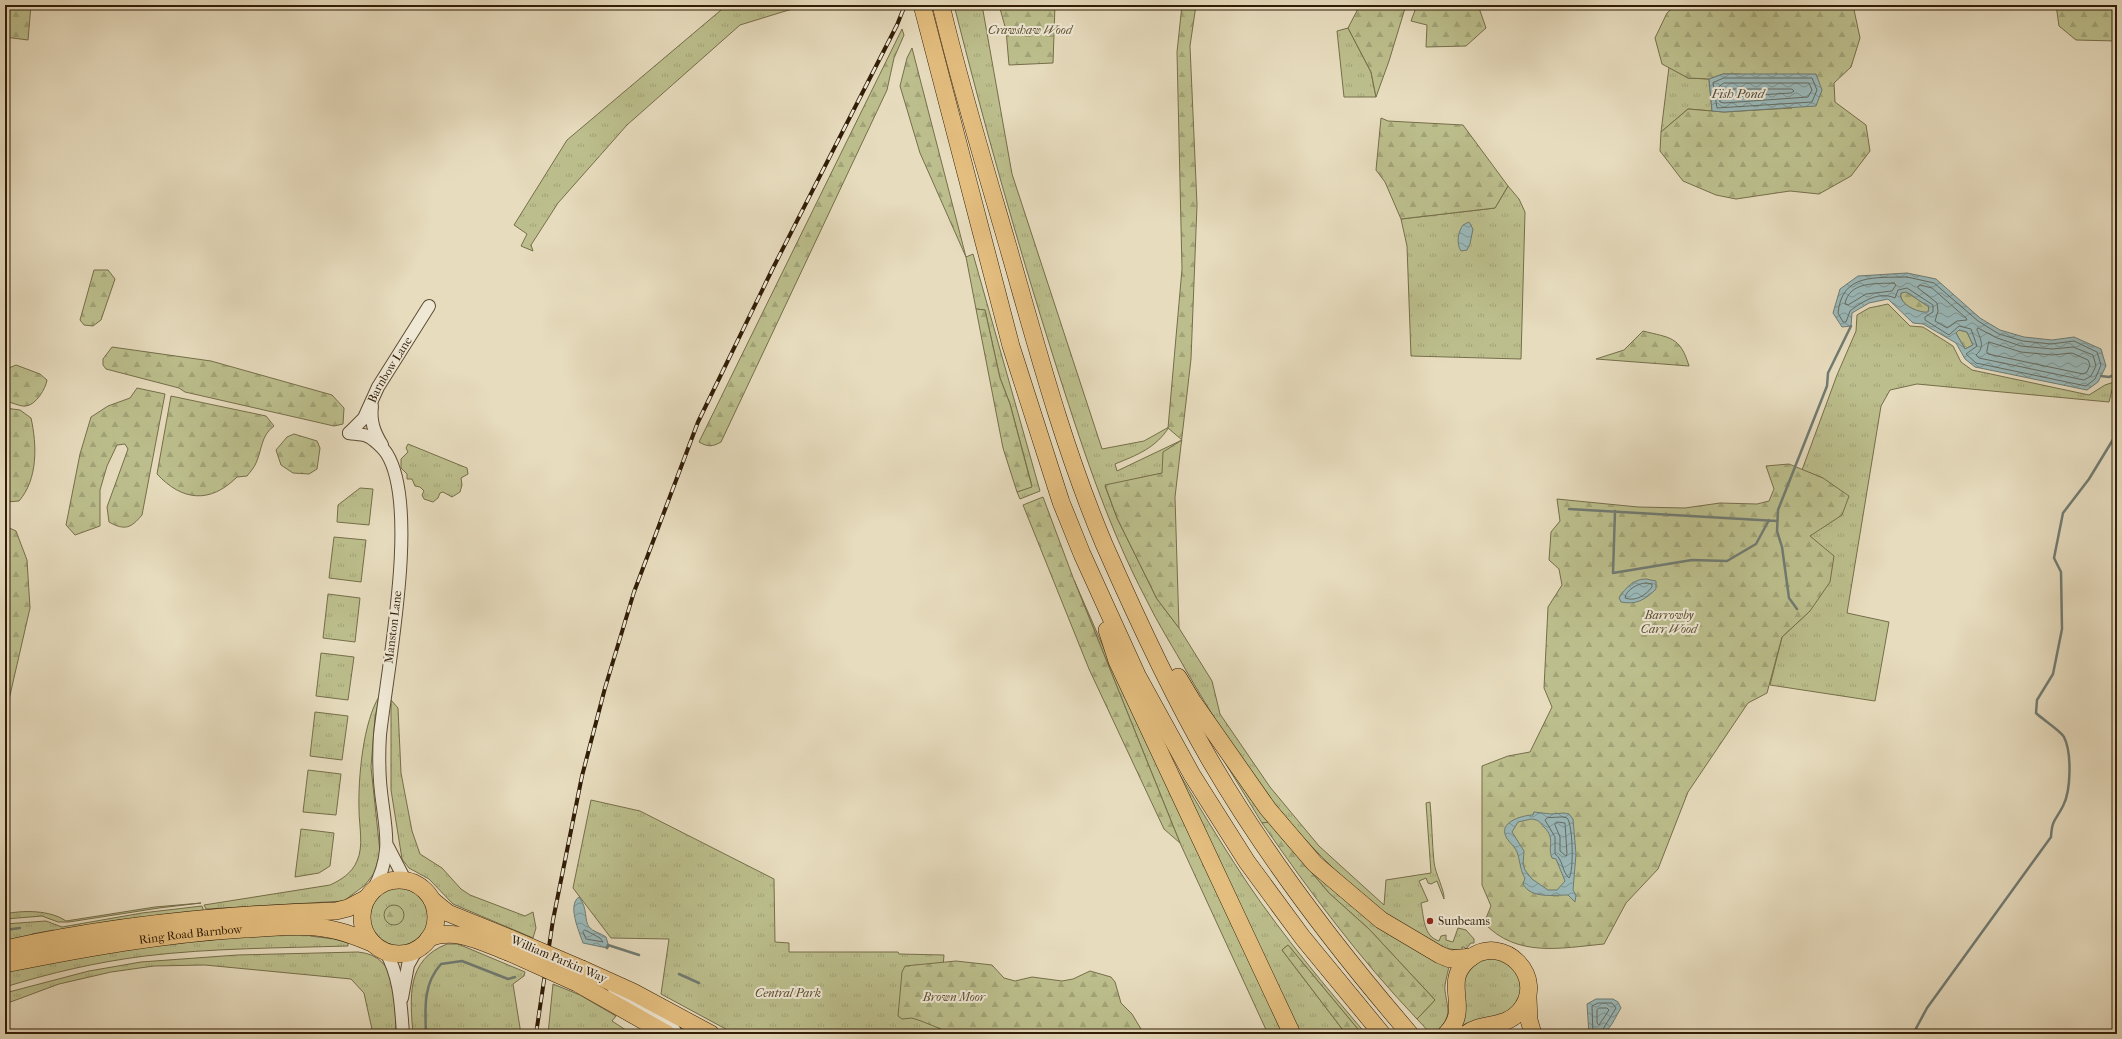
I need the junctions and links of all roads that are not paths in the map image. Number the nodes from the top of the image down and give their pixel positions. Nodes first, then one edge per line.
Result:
1 (922, 5) edge
2 (942, 8) edge
3 (429, 306) dead end
4 (372, 401) junction
5 (349, 433) joint
6 (387, 453) junction
7 (1104, 543) junction
8 (1082, 554) junction
9 (388, 847) junction
10 (405, 880) junction
11 (370, 894) junction
12 (432, 900) junction
13 (423, 944) junction
14 (510, 946) junction
15 (5, 948) edge
16 (380, 948) junction
17 (1472, 957) junction
18 (5, 964) edge
19 (579, 976) junction
20 (1528, 998) junction
21 (401, 1001) junction
22 (646, 1027) edge
23 (676, 1030) edge
24 (403, 1034) edge
25 (711, 1034) edge
26 (1292, 1034) edge
27 (1382, 1034) edge
28 (1410, 1034) edge
29 (1446, 1034) edge
30 (1466, 1034) edge
31 (1533, 1034) edge

1 - 8 highway
2 - 7 highway
3 - 4 street, Barnbow Lane
4 - 5 street, Barnbow Lane
4 - 6 street
5 - 6 street, Manston Lane
6 - 9 street, Manston Lane
7 - 17 highway
7 - 28 highway
8 - 26 highway
8 - 27 highway
9 - 10 street, Manston Lane
9 - 11 street, Manston Lane
10 - 11 highway
10 - 12 highway
11 - 15 highway, Ring Road Barnbow
11 - 16 highway
12 - 13 highway
12 - 14 highway, William Parkin Way
13 - 14 highway, William Parkin Way
13 - 16 highway
13 - 21 street
14 - 19 highway, William Parkin Way, bridge
16 - 18 highway, Ring Road Barnbow
16 - 21 street
17 - 20 highway
17 - 29 highway
19 - 22 highway, William Parkin Way
19 - 23 highway, William Parkin Way
20 - 30 highway
20 - 31 highway
21 - 24 street
22 - 23 highway, William Parkin Way
23 - 25 highway, William Parkin Way

